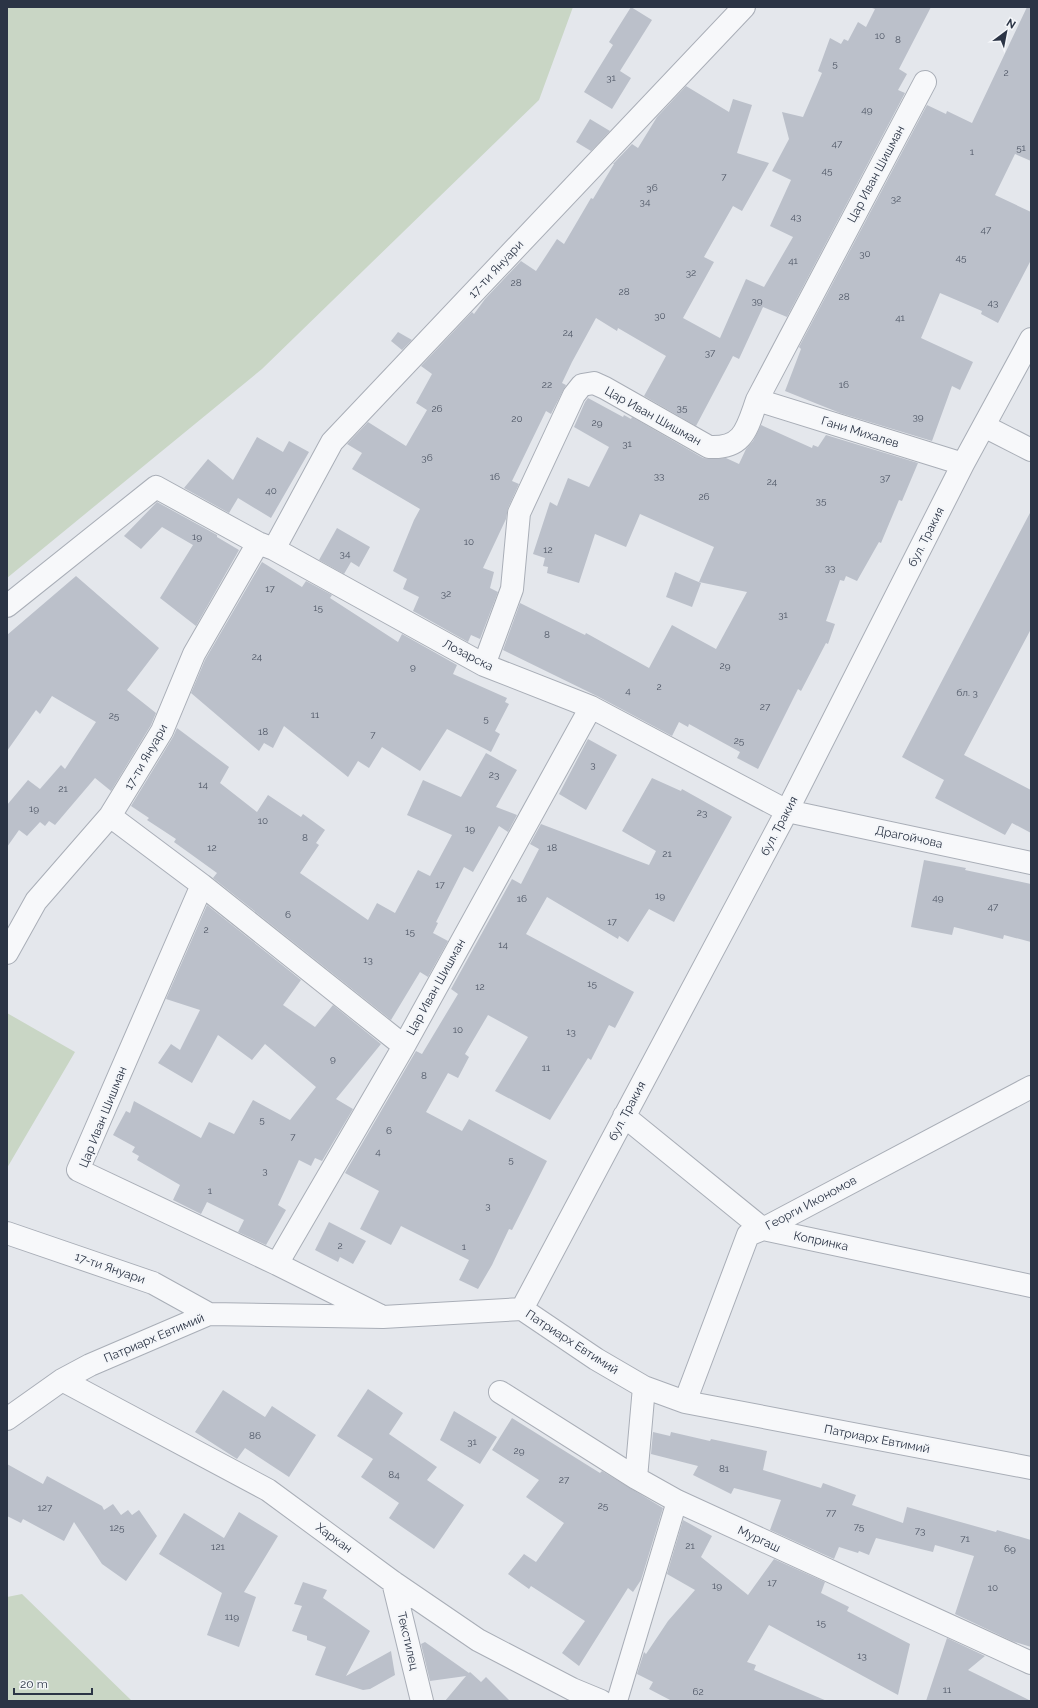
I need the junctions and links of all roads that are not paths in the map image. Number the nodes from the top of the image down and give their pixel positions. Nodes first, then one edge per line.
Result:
1 (744, 7) edge
2 (925, 82) dead end
3 (1031, 339) edge
4 (757, 400) junction
5 (984, 426) junction
6 (1031, 450) edge
7 (963, 464) junction
8 (266, 546) junction
9 (7, 606) edge
10 (484, 665) junction
11 (591, 707) junction
12 (787, 811) junction
13 (110, 816) junction
14 (1031, 863) edge
15 (202, 885) junction
16 (7, 954) edge
17 (404, 1046) junction
18 (1031, 1086) edge
19 (624, 1116) junction
20 (764, 1229) junction
21 (7, 1233) edge
22 (277, 1264) junction
23 (1031, 1286) edge
24 (522, 1309) junction
25 (209, 1314) junction
26 (384, 1317) junction
27 (62, 1380) junction
28 (644, 1387) junction
29 (500, 1392) dead end
30 (685, 1402) junction
31 (7, 1419) edge
32 (1031, 1468) edge
33 (636, 1478) junction
34 (677, 1501) junction
35 (393, 1582) junction
36 (1031, 1663) edge
37 (422, 1701) edge
38 (601, 1701) edge
39 (617, 1701) edge

1 - 8 street, 17-ти Януари
2 - 4 street, Цар Иван Шишман
3 - 5 street, бул. Тракия
4 - 7 street, Гани Михалев
4 - 10 street, Цар Иван Шишман
5 - 6 street
5 - 7 street, бул. Тракия
7 - 12 street, бул. Тракия
8 - 9 street, Лозарска
8 - 10 street, Лозарска
8 - 13 street, 17-ти Януари
10 - 11 street, Лозарска
11 - 12 street, Лозарска
11 - 17 street, Цар Иван Шишман
12 - 14 street, Драгойчова
12 - 19 street, бул. Тракия
13 - 15 street
13 - 16 street, 17-ти Януари
15 - 17 street
15 - 22 street, Цар Иван Шишман
17 - 22 street, Цар Иван Шишман
18 - 20 street, Георги Икономов
19 - 20 street, Копринка
19 - 24 street, бул. Тракия
20 - 23 street, Копринка
20 - 30 street, Георги Икономов
21 - 25 street, 17-ти Януари
22 - 26 street, Цар Иван Шишман
24 - 26 street, Патриарх Евтимий
24 - 28 street, Патриарх Евтимий
25 - 26 street, Патриарх Евтимий
25 - 27 street, Патриарх Евтимий
27 - 31 street, Патриарх Евтимий
27 - 35 street, Харкан
28 - 30 street, Патриарх Евтимий
28 - 33 street
29 - 33 street, Мургаш
30 - 32 street, Патриарх Евтимий
33 - 34 street, Мургаш
34 - 36 street, Мургаш
34 - 39 street
35 - 37 street, Текстилец
35 - 38 street, Харкан

